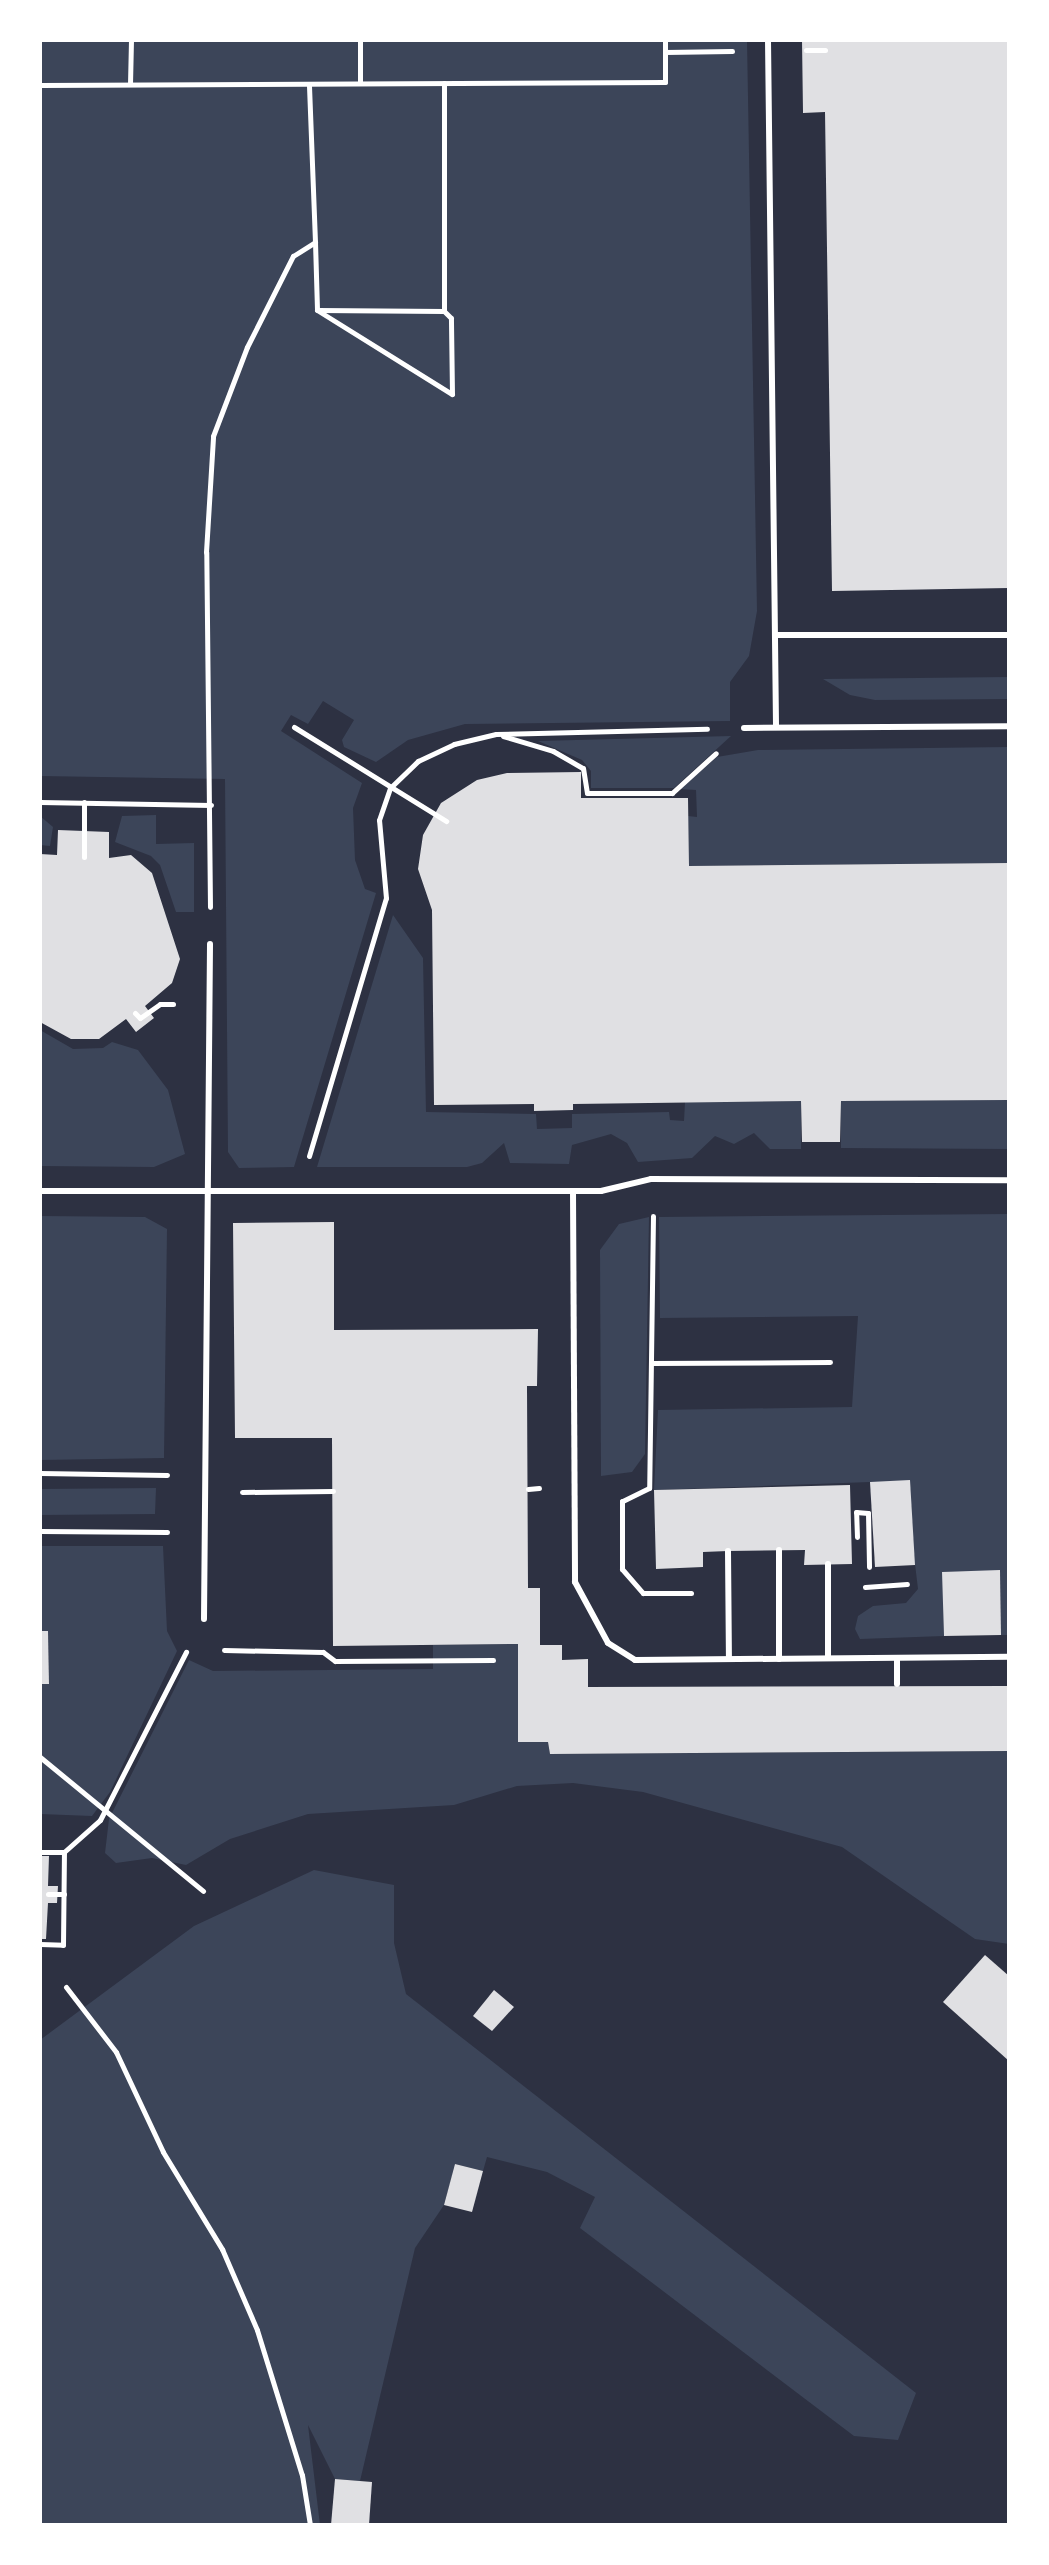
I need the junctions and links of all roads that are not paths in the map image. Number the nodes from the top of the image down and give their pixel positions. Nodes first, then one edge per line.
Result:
1 (768, 40) edge
2 (775, 635) junction
3 (1009, 635) edge
4 (1009, 726) edge
5 (776, 727) junction
6 (744, 728) road end
7 (210, 944) road end
8 (1009, 1180) edge
9 (40, 1191) edge
10 (209, 1191) junction
11 (573, 1191) junction
12 (779, 1550) dead end
13 (728, 1551) dead end
14 (828, 1564) dead end
15 (204, 1619) road end
16 (1009, 1657) edge
17 (828, 1658) junction
18 (897, 1658) junction
19 (729, 1659) junction
20 (779, 1659) junction
21 (897, 1684) dead end

1 - 2 lane
2 - 3 lane
2 - 5 lane
4 - 5 lane
5 - 6 lane
7 - 10 lane
8 - 11 lane
9 - 10 lane
10 - 11 lane
10 - 15 lane
11 - 19 lane
12 - 20 lane
13 - 19 lane
14 - 17 lane
16 - 18 lane
17 - 18 lane
17 - 20 lane
18 - 21 lane
19 - 20 lane

